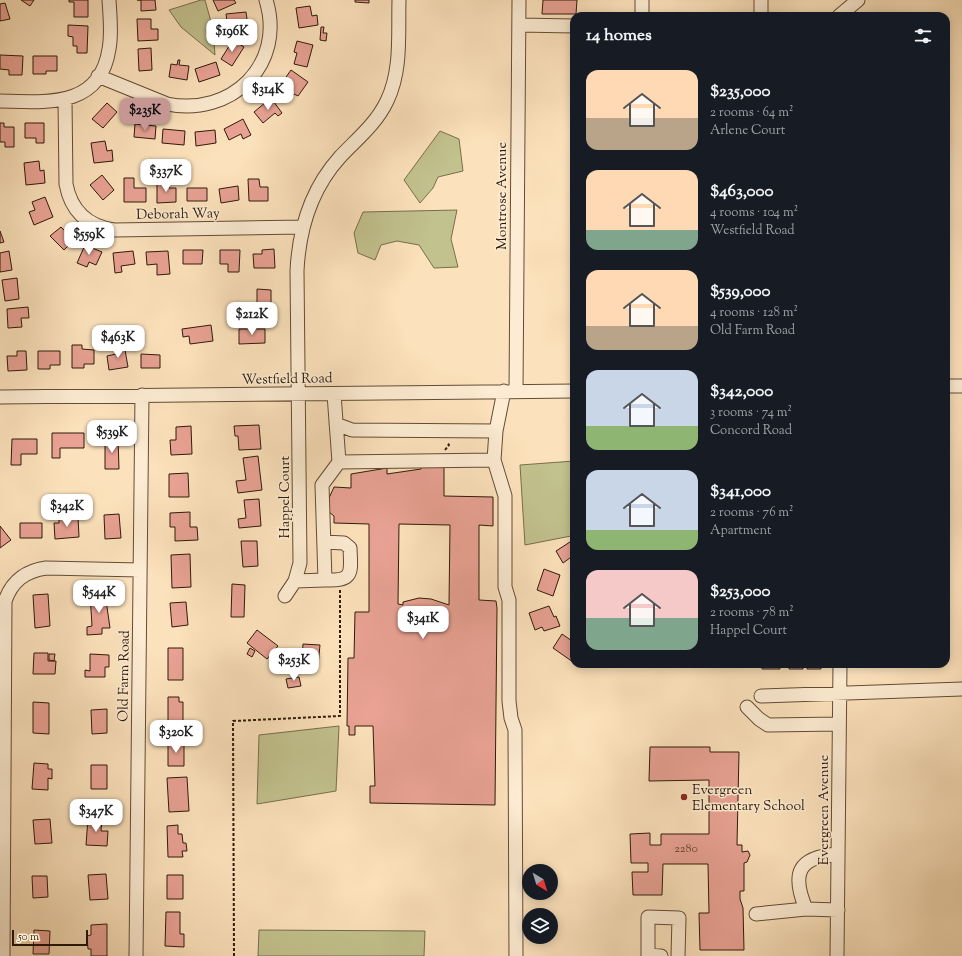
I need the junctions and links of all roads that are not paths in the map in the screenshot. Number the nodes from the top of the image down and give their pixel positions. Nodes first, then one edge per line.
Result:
1 (109, 0) edge
2 (266, 0) edge
3 (399, 0) edge
4 (519, 0) edge
5 (642, 0) edge
6 (761, 0) edge
7 (858, 0) edge
8 (642, 12) edge
9 (761, 12) edge
10 (844, 12) edge
11 (518, 25) junction
12 (570, 26) edge
13 (98, 76) junction
14 (65, 100) junction
15 (0, 101) edge
16 (303, 227) junction
17 (950, 386) edge
18 (962, 386) edge
19 (510, 391) junction
20 (570, 391) edge
21 (299, 394) junction
22 (334, 394) junction
23 (142, 396) junction
24 (0, 397) edge
25 (336, 424) junction
26 (496, 431) junction
27 (494, 460) junction
28 (339, 462) junction
29 (324, 542) junction
30 (140, 570) junction
31 (325, 580) junction
32 (295, 581) junction
33 (285, 596) dead end
34 (840, 668) edge
35 (962, 689) edge
36 (840, 694) junction
37 (761, 696) dead end
38 (746, 707) dead end
39 (839, 724) junction
40 (838, 854) junction
41 (806, 909) junction
42 (838, 910) junction
43 (756, 914) dead end
44 (2, 956) edge
45 (136, 956) edge
46 (516, 956) edge
47 (648, 956) edge
48 (661, 956) edge
49 (678, 956) edge
50 (837, 956) edge

1 - 13 street
2 - 13 street
3 - 16 street, Happel Court
4 - 11 street, Montrose Avenue
5 - 8 street
6 - 9 street
7 - 10 street
11 - 12 street
11 - 19 street, Montrose Avenue
13 - 14 street
14 - 15 street
14 - 16 street, Deborah Way
16 - 21 street, Happel Court
17 - 18 street
19 - 20 street, Westfield Road
19 - 22 street, Westfield Road
19 - 26 street, Montrose Avenue
21 - 22 street, Westfield Road
21 - 23 street, Westfield Road
21 - 32 street, Happel Court
22 - 25 street
23 - 24 street, Westfield Road
23 - 30 street, Old Farm Road
25 - 26 street
25 - 28 street
26 - 27 street, Montrose Avenue
27 - 28 street
27 - 46 street
28 - 29 street
29 - 31 street
29 - 31 street
30 - 44 street
30 - 45 street, Old Farm Road
31 - 32 street
32 - 33 street, Happel Court
34 - 36 street, Evergreen Avenue
35 - 36 street
36 - 37 street
36 - 39 street, Evergreen Avenue
38 - 39 street
39 - 40 street, Evergreen Avenue
40 - 41 street
40 - 42 street, Evergreen Avenue
41 - 42 street
41 - 43 street
42 - 50 street, Evergreen Avenue
47 - 48 street
47 - 49 street

